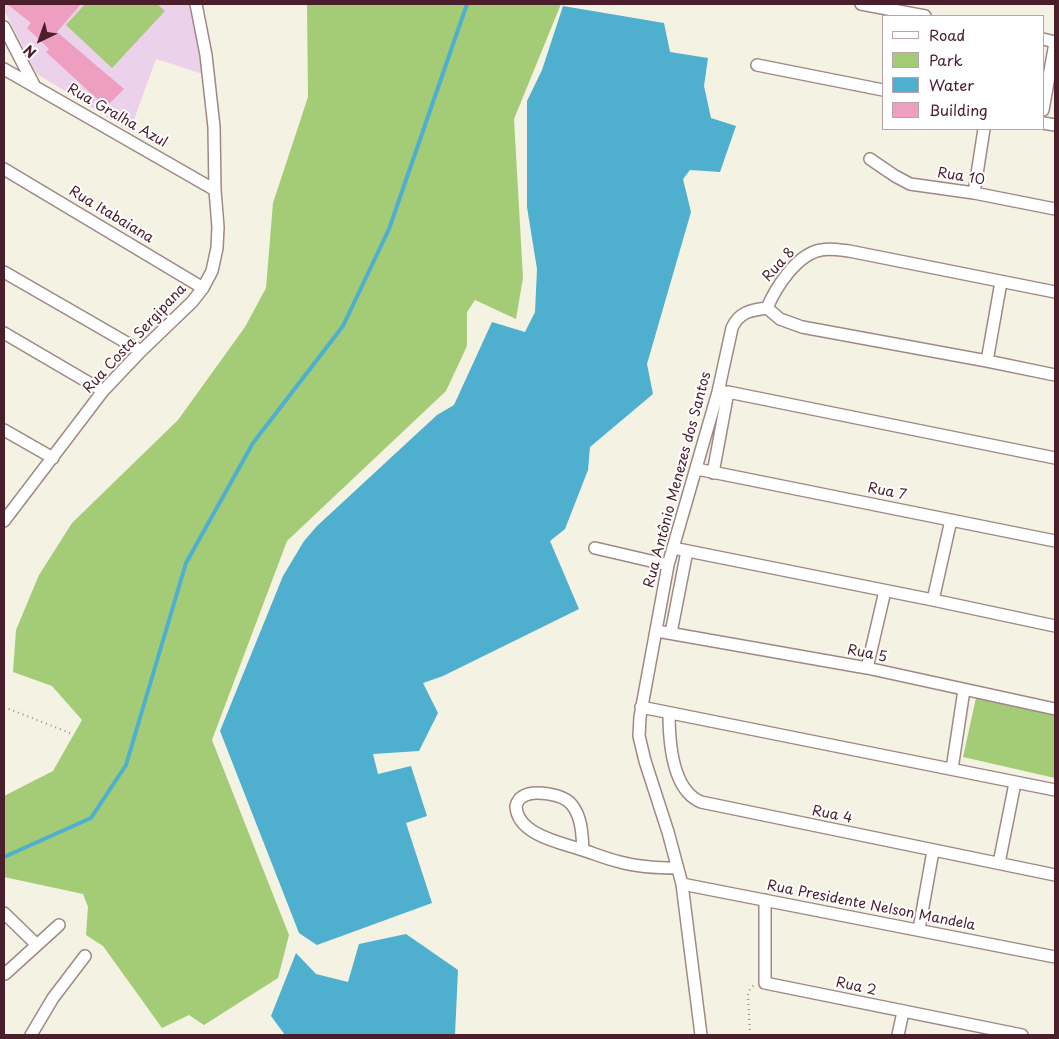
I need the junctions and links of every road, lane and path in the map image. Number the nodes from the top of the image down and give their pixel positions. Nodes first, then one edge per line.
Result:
1 (196, 4) edge
2 (861, 4) edge
3 (920, 15) edge
4 (4, 27) edge
5 (1055, 42) edge
6 (757, 65) dead end
7 (4, 68) edge
8 (34, 85) junction
9 (882, 90) edge
10 (1044, 104) edge
11 (984, 130) edge
12 (870, 159) dead end
13 (4, 169) edge
14 (215, 190) junction
15 (974, 193) junction
16 (1055, 209) edge
17 (4, 272) edge
18 (1001, 282) junction
19 (204, 288) junction
20 (1055, 292) edge
21 (767, 308) junction
22 (4, 333) edge
23 (142, 351) junction
24 (987, 361) junction
25 (1055, 375) edge
26 (103, 391) junction
27 (723, 392) junction
28 (4, 430) edge
29 (53, 458) junction
30 (1055, 458) edge
31 (697, 469) junction
32 (713, 473) junction
33 (950, 520) junction
34 (4, 521) edge
35 (1055, 541) edge
36 (595, 548) dead end
37 (673, 548) junction
38 (687, 551) junction
39 (668, 565) junction
40 (885, 591) junction
41 (933, 600) junction
42 (1055, 626) edge
43 (656, 631) junction
44 (671, 633) junction
45 (867, 668) junction
46 (964, 690) junction
47 (4, 707) edge
48 (641, 707) junction
49 (1055, 709) edge
50 (669, 713) junction
51 (70, 733) dead end
52 (952, 769) junction
53 (1015, 783) junction
54 (1055, 790) edge
55 (583, 850) junction
56 (933, 850) junction
57 (999, 863) junction
58 (677, 868) junction
59 (1055, 875) edge
60 (682, 884) junction
61 (765, 900) junction
62 (4, 913) edge
63 (59, 925) dead end
64 (919, 930) junction
65 (36, 945) junction
66 (85, 956) dead end
67 (1055, 957) edge
68 (4, 973) edge
69 (765, 983) junction
70 (903, 1012) junction
71 (31, 1035) edge
72 (701, 1035) edge
73 (750, 1035) edge
74 (898, 1035) edge
75 (1022, 1035) edge

1 - 14 street, Rua Costa Sergipana
2 - 3 street
4 - 8 street
5 - 10 street
6 - 9 street
7 - 8 street, Rua Gralha Azul
8 - 14 street, Rua Gralha Azul
11 - 15 street
12 - 15 street, Rua 10
13 - 19 street, Rua Itabaiana
14 - 19 street, Rua Costa Sergipana
15 - 16 street, Rua 10
17 - 23 street
18 - 20 street, Rua 8
18 - 21 street, Rua 8
18 - 24 street
19 - 23 street, Rua Costa Sergipana
21 - 24 street
21 - 27 street, Rua Antônio Menezes dos Santos
22 - 26 street
23 - 26 street, Rua Costa Sergipana
24 - 25 street
26 - 29 street, Rua Costa Sergipana
27 - 30 street
27 - 31 street, Rua Antônio Menezes dos Santos
27 - 32 street
28 - 29 street
29 - 34 street, Rua Costa Sergipana
31 - 32 street, Rua 7
31 - 37 street, Rua Antônio Menezes dos Santos
32 - 33 street, Rua 7
33 - 35 street, Rua 7
33 - 41 street
36 - 39 street
37 - 38 street
37 - 39 street, Rua Antônio Menezes dos Santos
38 - 40 street
38 - 44 street
39 - 43 street, Rua Antônio Menezes dos Santos
40 - 41 street
40 - 45 street
41 - 42 street
43 - 44 street, Rua 5
43 - 48 street, Rua Antônio Menezes dos Santos
44 - 45 street, Rua 5
45 - 46 street, Rua 5
46 - 49 street, Rua 5
46 - 52 street
47 - 51 path
48 - 50 street
48 - 58 street, Rua Antônio Menezes dos Santos
50 - 52 street
50 - 56 street, Rua 4
52 - 53 street
53 - 54 street
53 - 57 street
55 - 55 street
55 - 58 street
56 - 57 street, Rua 4
56 - 64 street
57 - 59 street, Rua 4
58 - 60 street, Rua Antônio Menezes dos Santos
60 - 61 street, Rua Presidente Nelson Mandela
60 - 72 street, Rua Antônio Menezes dos Santos
61 - 64 street, Rua Presidente Nelson Mandela
61 - 69 street
62 - 65 street
63 - 65 street
64 - 67 street, Rua Presidente Nelson Mandela
65 - 68 street
66 - 71 street
69 - 70 street, Rua 2
69 - 73 path
70 - 74 street
70 - 75 street, Rua 2

